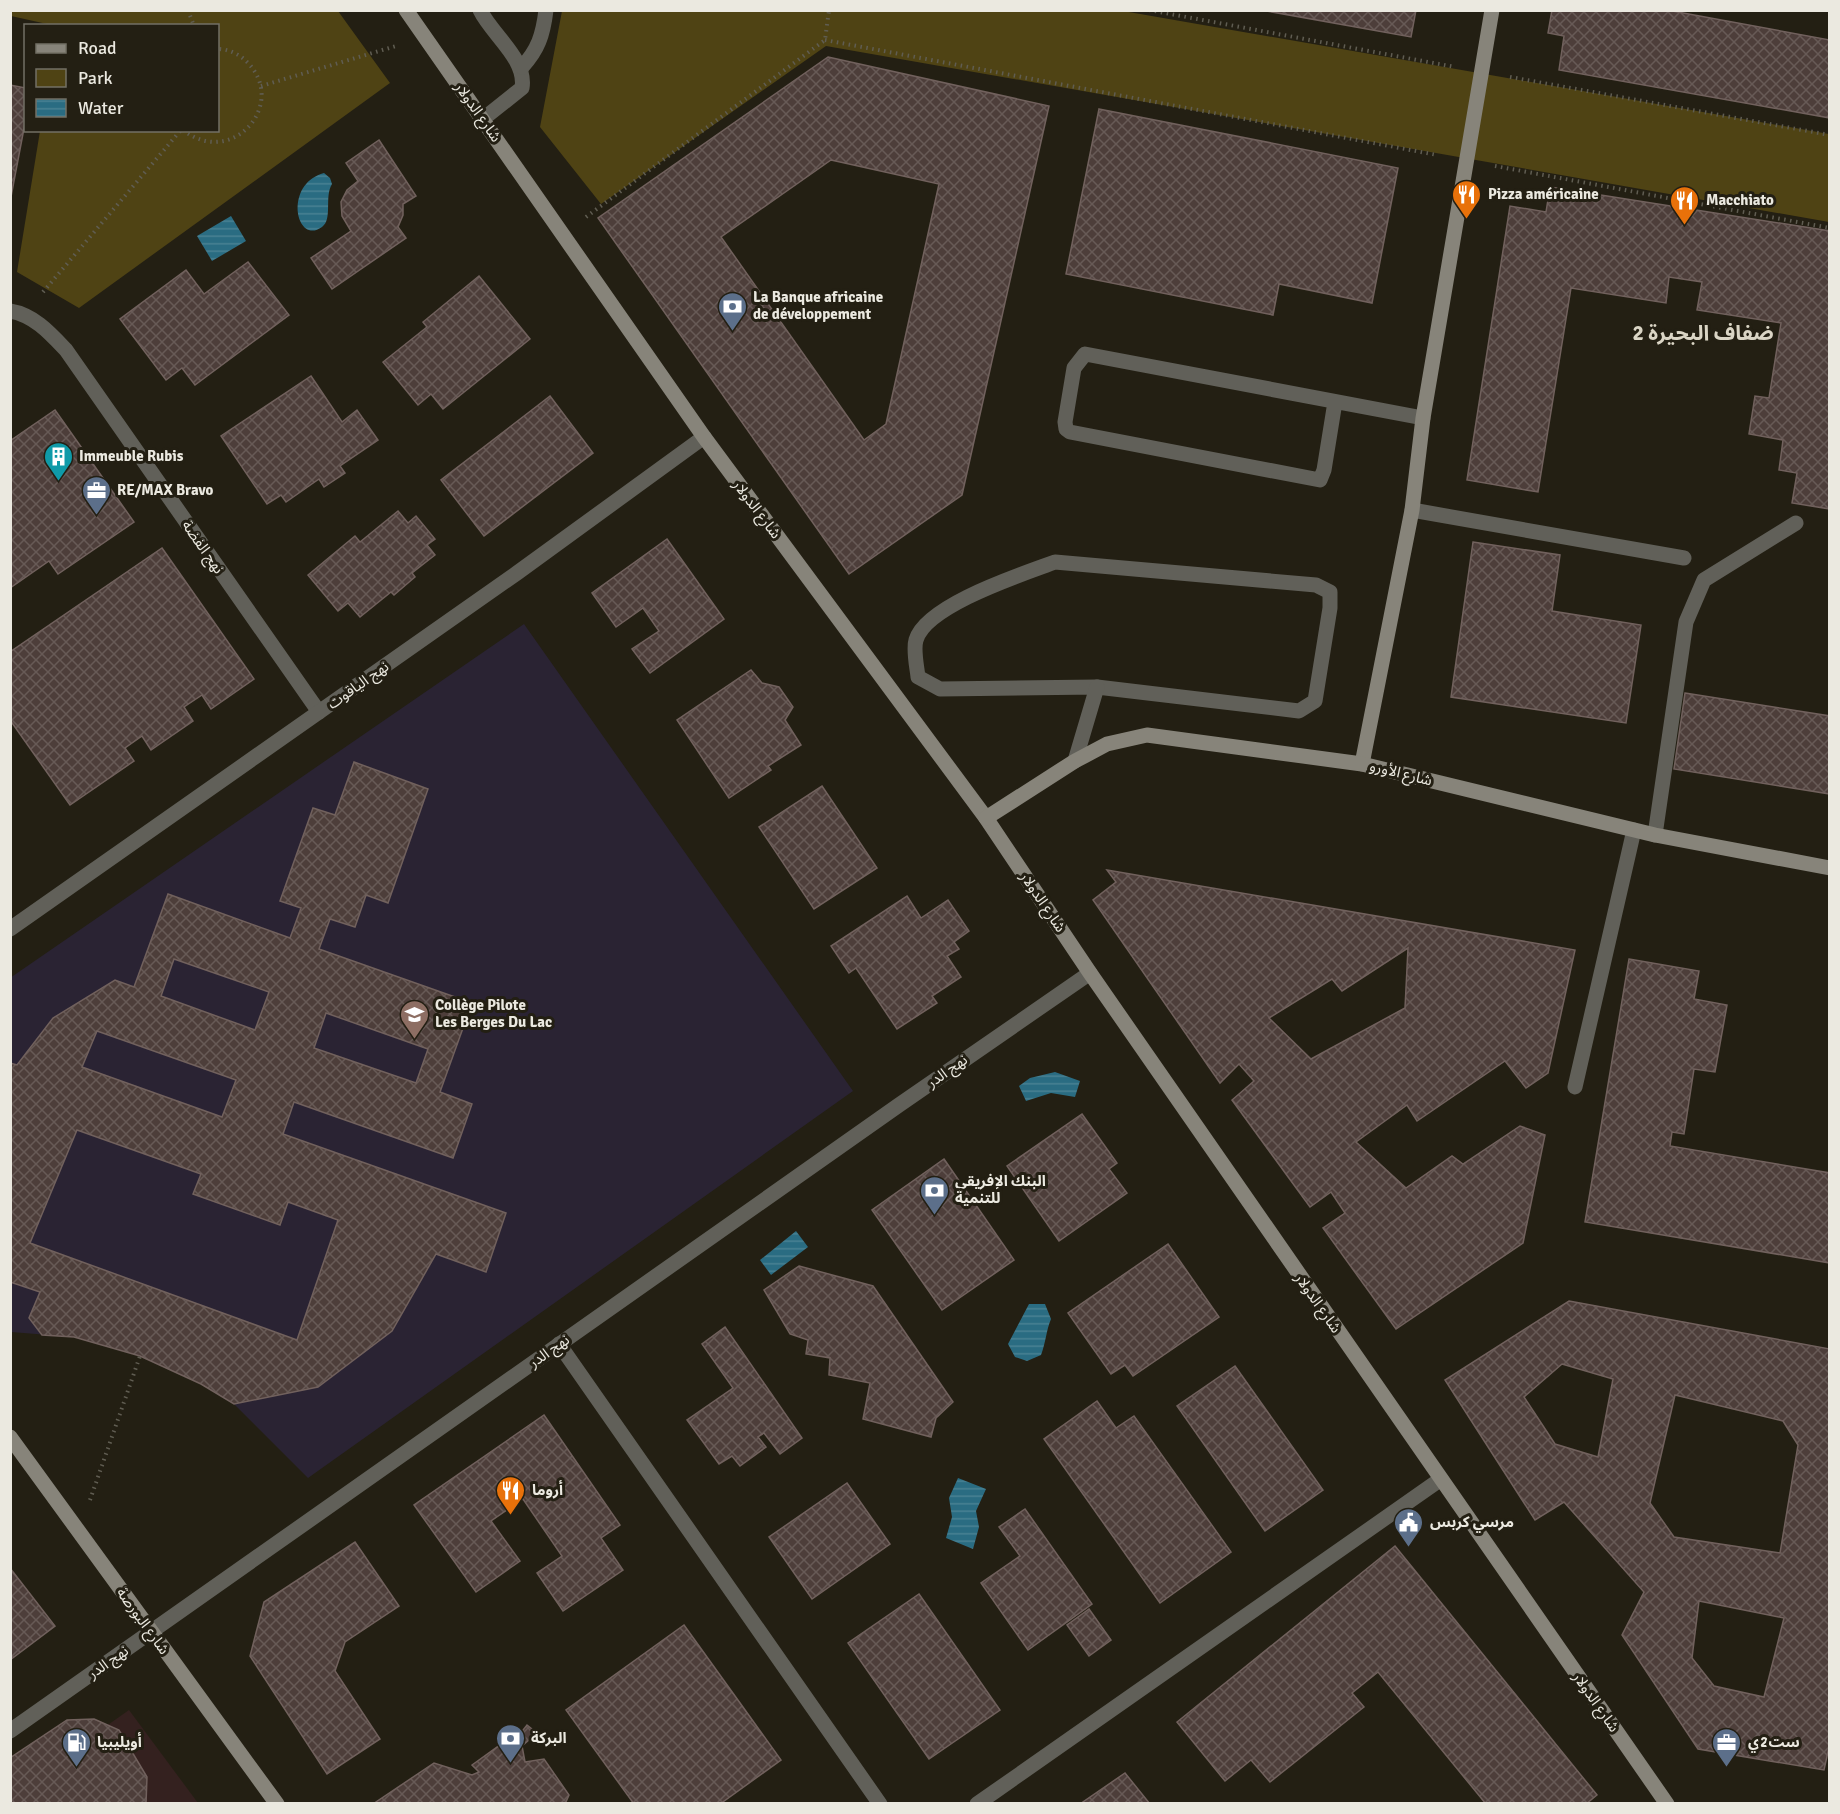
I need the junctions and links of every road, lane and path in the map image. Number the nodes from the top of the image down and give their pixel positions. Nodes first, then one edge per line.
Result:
1 (406, 10) edge
2 (480, 10) edge
3 (546, 10) edge
4 (829, 10) edge
5 (1492, 10) edge
6 (425, 37) junction
7 (825, 40) junction
8 (219, 49) edge
9 (522, 67) junction
10 (261, 86) junction
11 (483, 119) junction
12 (180, 132) edge
13 (186, 132) edge
14 (1467, 161) junction
15 (1830, 228) edge
16 (562, 232) junction
17 (17, 312) edge
18 (1335, 402) junction
19 (1423, 418) junction
20 (704, 437) junction
21 (1412, 510) junction
22 (1796, 522) dead end
23 (1684, 558) dead end
24 (1097, 687) junction
25 (319, 712) junction
26 (1075, 761) junction
27 (1362, 764) junction
28 (987, 818) junction
29 (1634, 830) junction
30 (1655, 835) junction
31 (1830, 868) edge
32 (10, 930) edge
33 (1090, 973) junction
34 (1575, 1087) dead end
35 (559, 1344) junction
36 (140, 1356) dead end
37 (10, 1437) edge
38 (1440, 1479) junction
39 (79, 1532) junction
40 (150, 1632) junction
41 (10, 1731) edge
42 (277, 1803) edge
43 (880, 1803) edge
44 (977, 1803) edge
45 (1667, 1803) edge

1 - 6 street, شارع الدولار
2 - 9 street
3 - 9 street
4 - 7 path
5 - 14 street
6 - 10 path
6 - 11 street, شارع الدولار
7 - 14 path
7 - 16 path
8 - 10 path
9 - 11 street
10 - 13 path
11 - 16 street, شارع الدولار
12 - 17 path
14 - 15 path
14 - 19 street
16 - 20 street, شارع الدولار
17 - 25 street, نهج الفضة
18 - 18 street
18 - 19 street
19 - 21 street
20 - 25 street, نهج الياقوت
20 - 28 street, شارع الدولار
21 - 23 street
21 - 27 street
22 - 30 street
24 - 24 street
24 - 26 street
25 - 32 street, نهج الياقوت
26 - 27 street, شارع الأورو
26 - 28 street, شارع الأورو
27 - 29 street, شارع الأورو
28 - 33 street, شارع الدولار
29 - 30 street, شارع الأورو
29 - 34 street
30 - 31 street, شارع الأورو
33 - 35 street, نهج الدر
33 - 38 street, شارع الدولار
35 - 40 street, نهج الدر
35 - 43 street
36 - 39 path
37 - 39 street, شارع البورصة
38 - 44 street
38 - 45 street, شارع الدولار
39 - 40 street, شارع البورصة
40 - 41 street, نهج الدر
40 - 42 street, شارع البورصة

